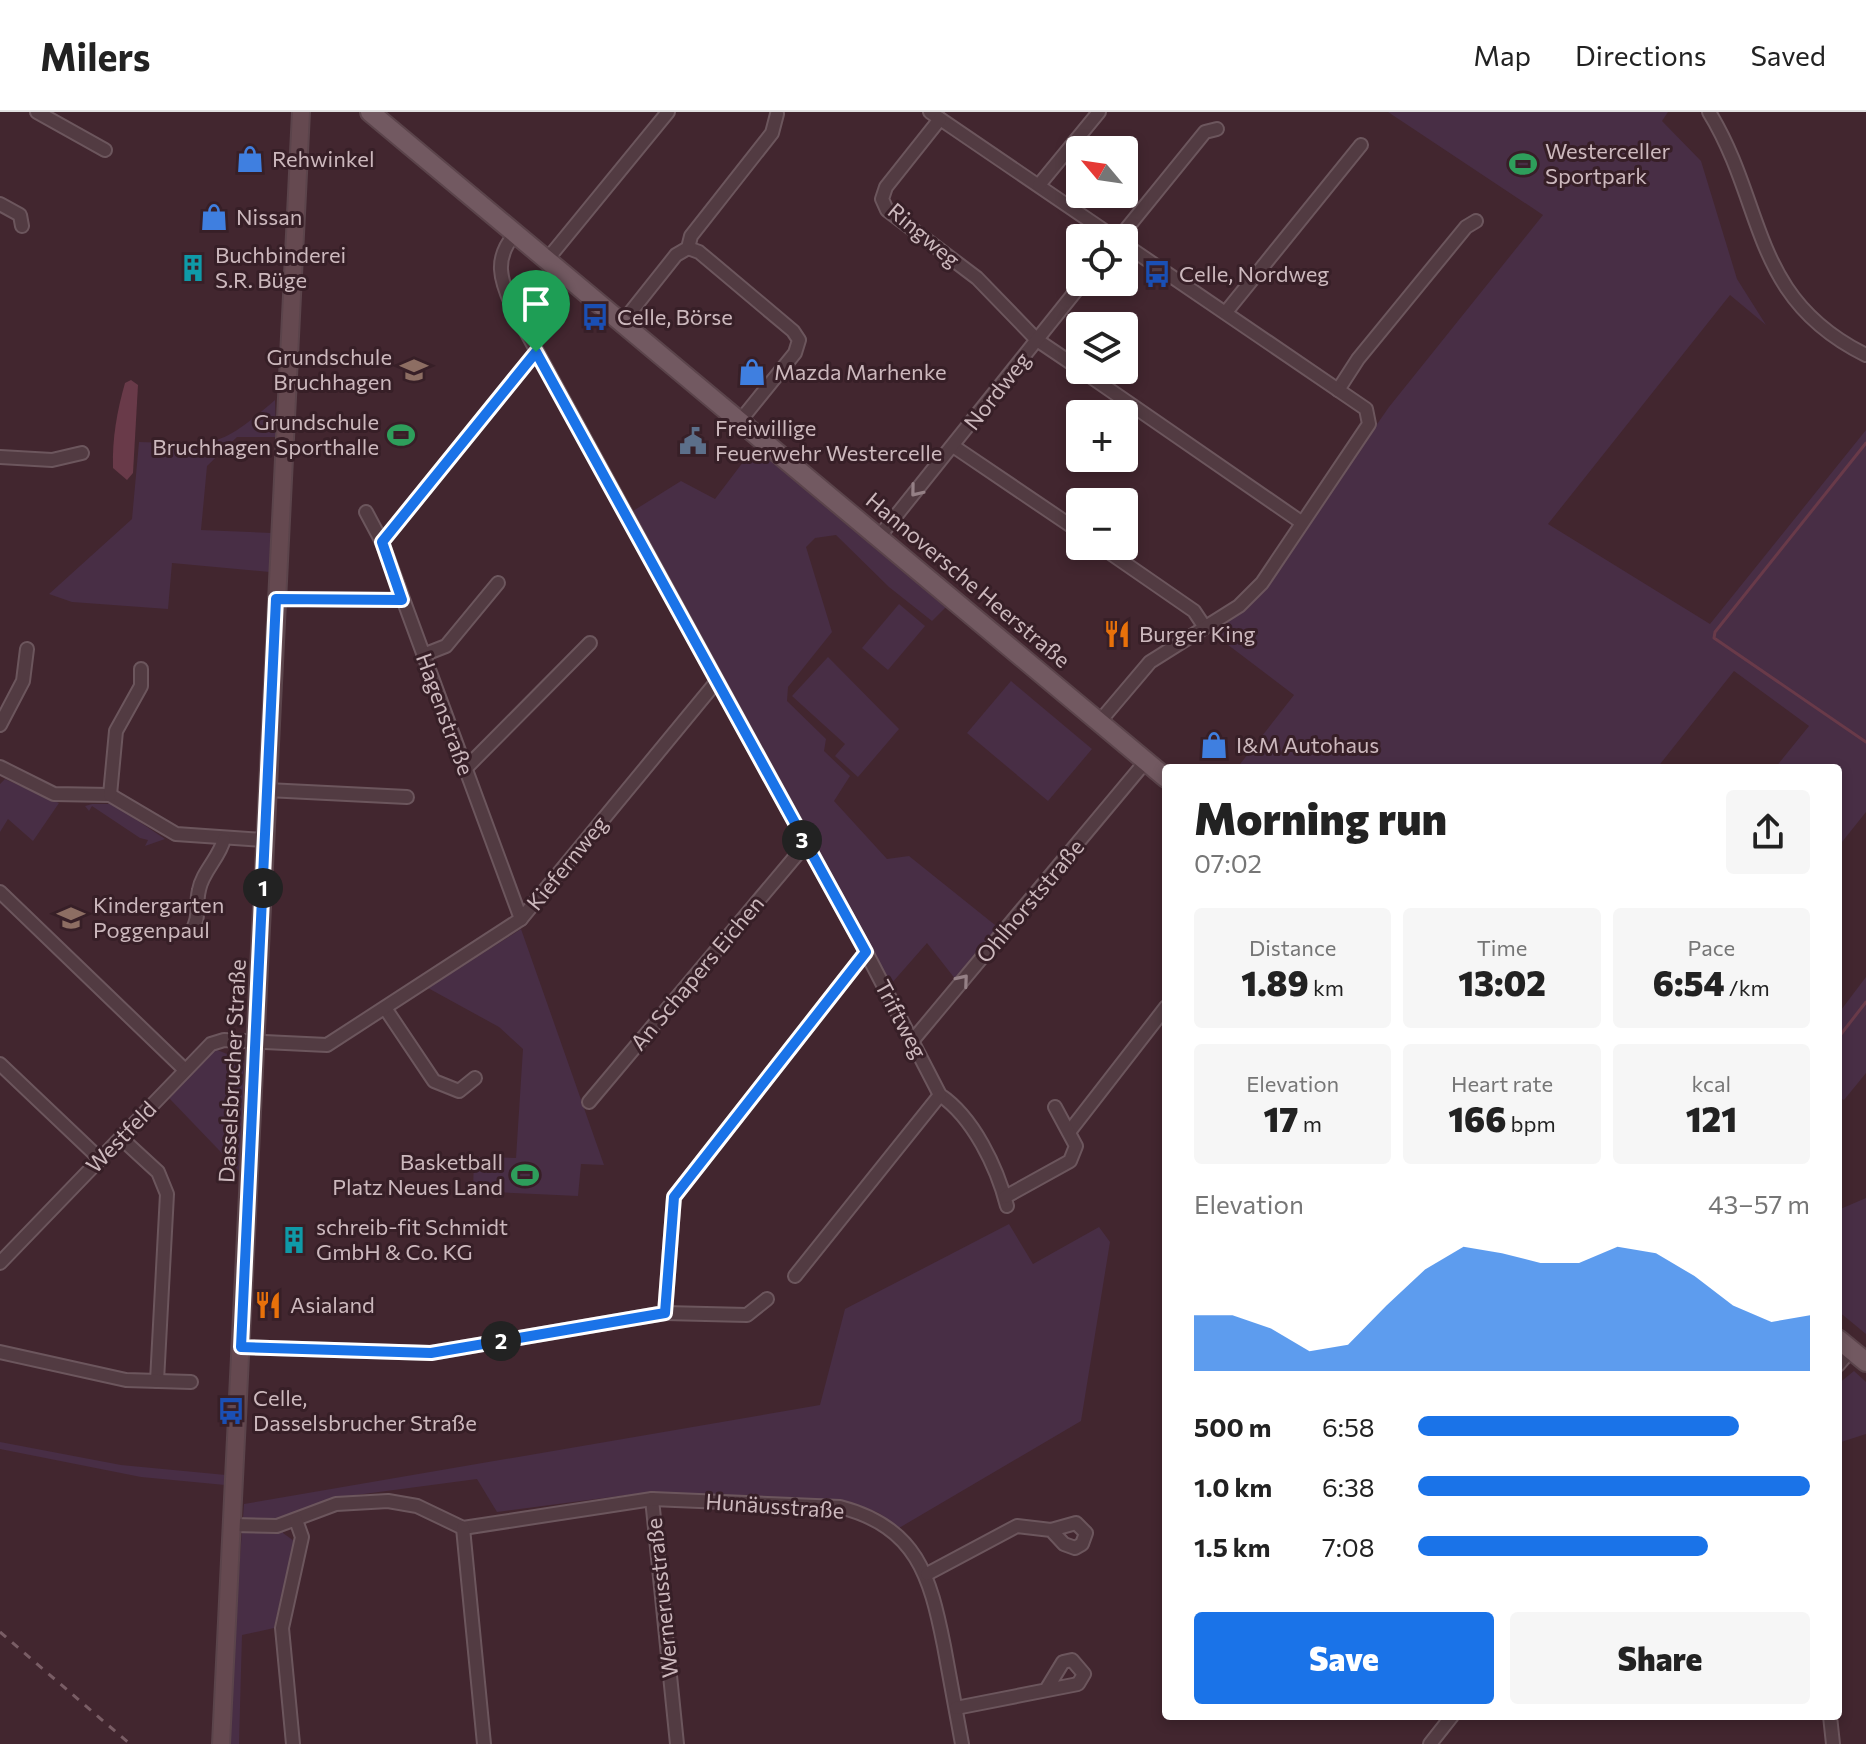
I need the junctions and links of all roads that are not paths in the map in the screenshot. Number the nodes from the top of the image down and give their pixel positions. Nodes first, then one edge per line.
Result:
1 (37, 112) edge
2 (301, 112) edge
3 (370, 112) edge
4 (668, 112) edge
5 (1099, 112) edge
6 (1709, 112) edge
7 (777, 114) dead end
8 (935, 116) edge
9 (1217, 129) dead end
10 (1361, 145) dead end
11 (105, 150) dead end
12 (1039, 185) junction
13 (0, 204) edge
14 (1476, 221) dead end
15 (1096, 224) edge
16 (1129, 224) edge
17 (22, 226) dead end
18 (514, 235) junction
19 (688, 248) junction
20 (1138, 253) edge
21 (546, 261) junction
22 (1072, 296) edge
23 (1226, 312) junction
24 (622, 323) junction
25 (1037, 340) junction
26 (536, 352) junction
27 (1866, 355) edge
28 (1066, 360) edge
29 (1100, 384) edge
30 (1338, 390) junction
31 (740, 421) junction
32 (953, 446) junction
33 (82, 453) dead end
34 (0, 457) edge
35 (366, 512) dead end
36 (1301, 522) junction
37 (1066, 523) edge
38 (879, 537) junction
39 (382, 542) junction
40 (1120, 560) edge
41 (498, 583) dead end
42 (276, 599) junction
43 (402, 600) junction
44 (1204, 626) junction
45 (590, 643) dead end
46 (27, 649) dead end
47 (423, 655) junction
48 (141, 669) dead end
49 (717, 681) junction
50 (1100, 721) junction
51 (0, 725) edge
52 (1146, 761) junction
53 (0, 767) edge
54 (465, 769) junction
55 (1162, 775) edge
56 (267, 790) junction
57 (110, 795) junction
58 (407, 797) dead end
59 (224, 839) junction
60 (265, 840) junction
61 (805, 845) junction
62 (0, 892) edge
63 (521, 919) junction
64 (191, 932) dead end
65 (866, 952) junction
66 (385, 1008) junction
67 (1162, 1012) edge
68 (913, 1040) junction
69 (255, 1041) junction
70 (0, 1064) edge
71 (185, 1070) junction
72 (475, 1078) dead end
73 (940, 1095) junction
74 (589, 1102) dead end
75 (1055, 1107) dead end
76 (1069, 1132) junction
77 (121, 1138) junction
78 (100, 1159) junction
79 (1, 1259) edge
80 (795, 1276) dead end
81 (767, 1299) dead end
82 (665, 1313) junction
83 (1844, 1344) edge
84 (241, 1347) junction
85 (0, 1352) edge
86 (1866, 1362) edge
87 (157, 1381) junction
88 (191, 1382) dead end
89 (652, 1499) junction
90 (296, 1520) junction
91 (233, 1525) junction
92 (463, 1528) junction
93 (1051, 1530) dead end
94 (927, 1574) junction
95 (1046, 1690) dead end
96 (956, 1708) junction
97 (1449, 1720) edge
98 (1830, 1720) edge
99 (221, 1744) edge
100 (293, 1744) edge
101 (484, 1744) edge
102 (677, 1744) edge
103 (962, 1744) edge
104 (1430, 1744) edge
105 (1833, 1744) edge

1 - 11 street
2 - 42 street, Dasselsbrucher Straße
3 - 18 main road, Hannoversche Heerstraße
4 - 21 street
5 - 12 street
6 - 27 street
7 - 19 street
8 - 12 street
8 - 25 street, Ringweg
9 - 16 street
10 - 23 street
12 - 15 street
13 - 17 street
14 - 30 street
18 - 21 main road, Hannoversche Heerstraße
18 - 26 street, Triftweg
19 - 24 street
19 - 31 street
20 - 23 street
21 - 24 main road, Hannoversche Heerstraße
22 - 25 street, Nordweg
23 - 30 street
24 - 31 main road, Hannoversche Heerstraße
25 - 28 street
25 - 32 street, Nordweg
26 - 39 street
26 - 49 street, Triftweg
29 - 36 street
30 - 36 street
31 - 38 main road, Hannoversche Heerstraße
32 - 37 street
32 -> 38 street, Nordweg
33 - 34 street
35 - 39 street, Hagenstraße
36 - 44 street
38 - 50 main road, Hannoversche Heerstraße
39 - 43 street, Hagenstraße
40 - 44 street
41 - 47 street
42 - 43 street
42 - 56 street, Dasselsbrucher Straße
43 - 47 street, Hagenstraße
44 - 50 street
45 - 54 street
46 - 51 street
47 - 54 street, Hagenstraße
48 - 57 street
49 - 61 street, Triftweg
49 - 63 street, Kiefernweg
50 - 52 main road, Hannoversche Heerstraße
52 - 55 main road, Hannoversche Heerstraße
68 -> 52 street, Ohlhorststraße
53 - 57 street
54 - 63 street, Hagenstraße
56 - 58 street
56 - 60 street, Dasselsbrucher Straße
57 - 59 street
59 - 60 street
59 - 64 street
60 - 69 street, Dasselsbrucher Straße
61 - 65 street, Triftweg
61 - 74 street, An Schapers Eichen
62 - 71 street
63 - 66 street, Kiefernweg
65 - 68 street, Triftweg
65 - 82 street
66 - 69 street, Kiefernweg
66 - 72 street
67 - 76 street
68 - 73 street, Triftweg
69 - 71 street, Westfeld
69 - 84 street, Dasselsbrucher Straße
70 - 78 street
71 - 77 street, Westfeld
73 - 76 street, Triftweg
73 - 80 street
75 - 76 street
77 - 78 street, Westfeld
77 - 87 street
78 - 79 street, Westfeld
81 - 82 street
82 - 84 street
83 - 86 main road
84 - 91 street, Dasselsbrucher Straße
85 - 87 street
87 - 88 street
89 - 92 street, Wernerusstraße
89 - 94 street, Hunäusstraße
89 - 102 street, Wernerusstraße
90 - 91 street
90 - 92 street
90 - 100 street
91 - 99 street, Dasselsbrucher Straße
92 - 101 street
93 - 94 street
94 - 96 street, Hunäusstraße
95 - 96 street
96 - 103 street, Hunäusstraße
97 - 104 street
98 - 105 street

